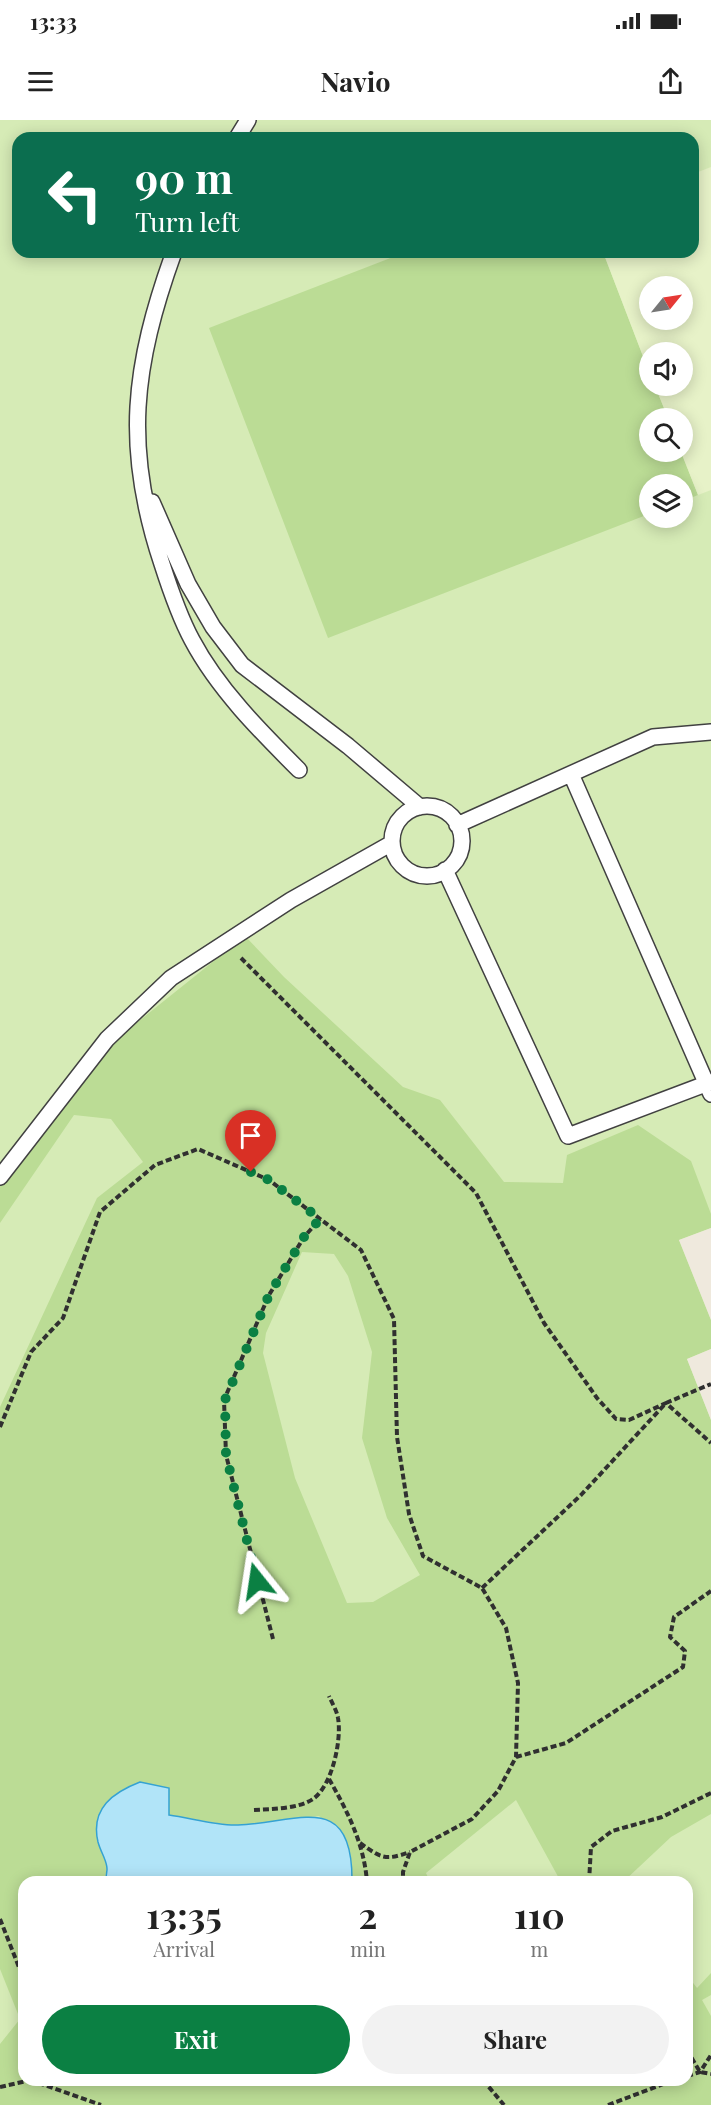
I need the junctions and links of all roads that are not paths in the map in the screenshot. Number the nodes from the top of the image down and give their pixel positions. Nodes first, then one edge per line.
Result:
1 (172, 258) edge
2 (137, 462) junction
3 (711, 732) edge
4 (299, 770) dead end
5 (571, 774) junction
6 (420, 807) junction
7 (457, 825) junction
8 (392, 843) junction
9 (445, 870) junction
10 (710, 1086) edge
11 (0, 1177) edge

1 - 2 lane
2 - 4 lane
2 - 6 lane
3 - 5 lane
5 - 7 lane
5 - 10 lane
6 - 7 lane
6 - 8 lane
7 - 9 lane
8 - 9 lane
8 - 11 lane
9 - 10 lane

